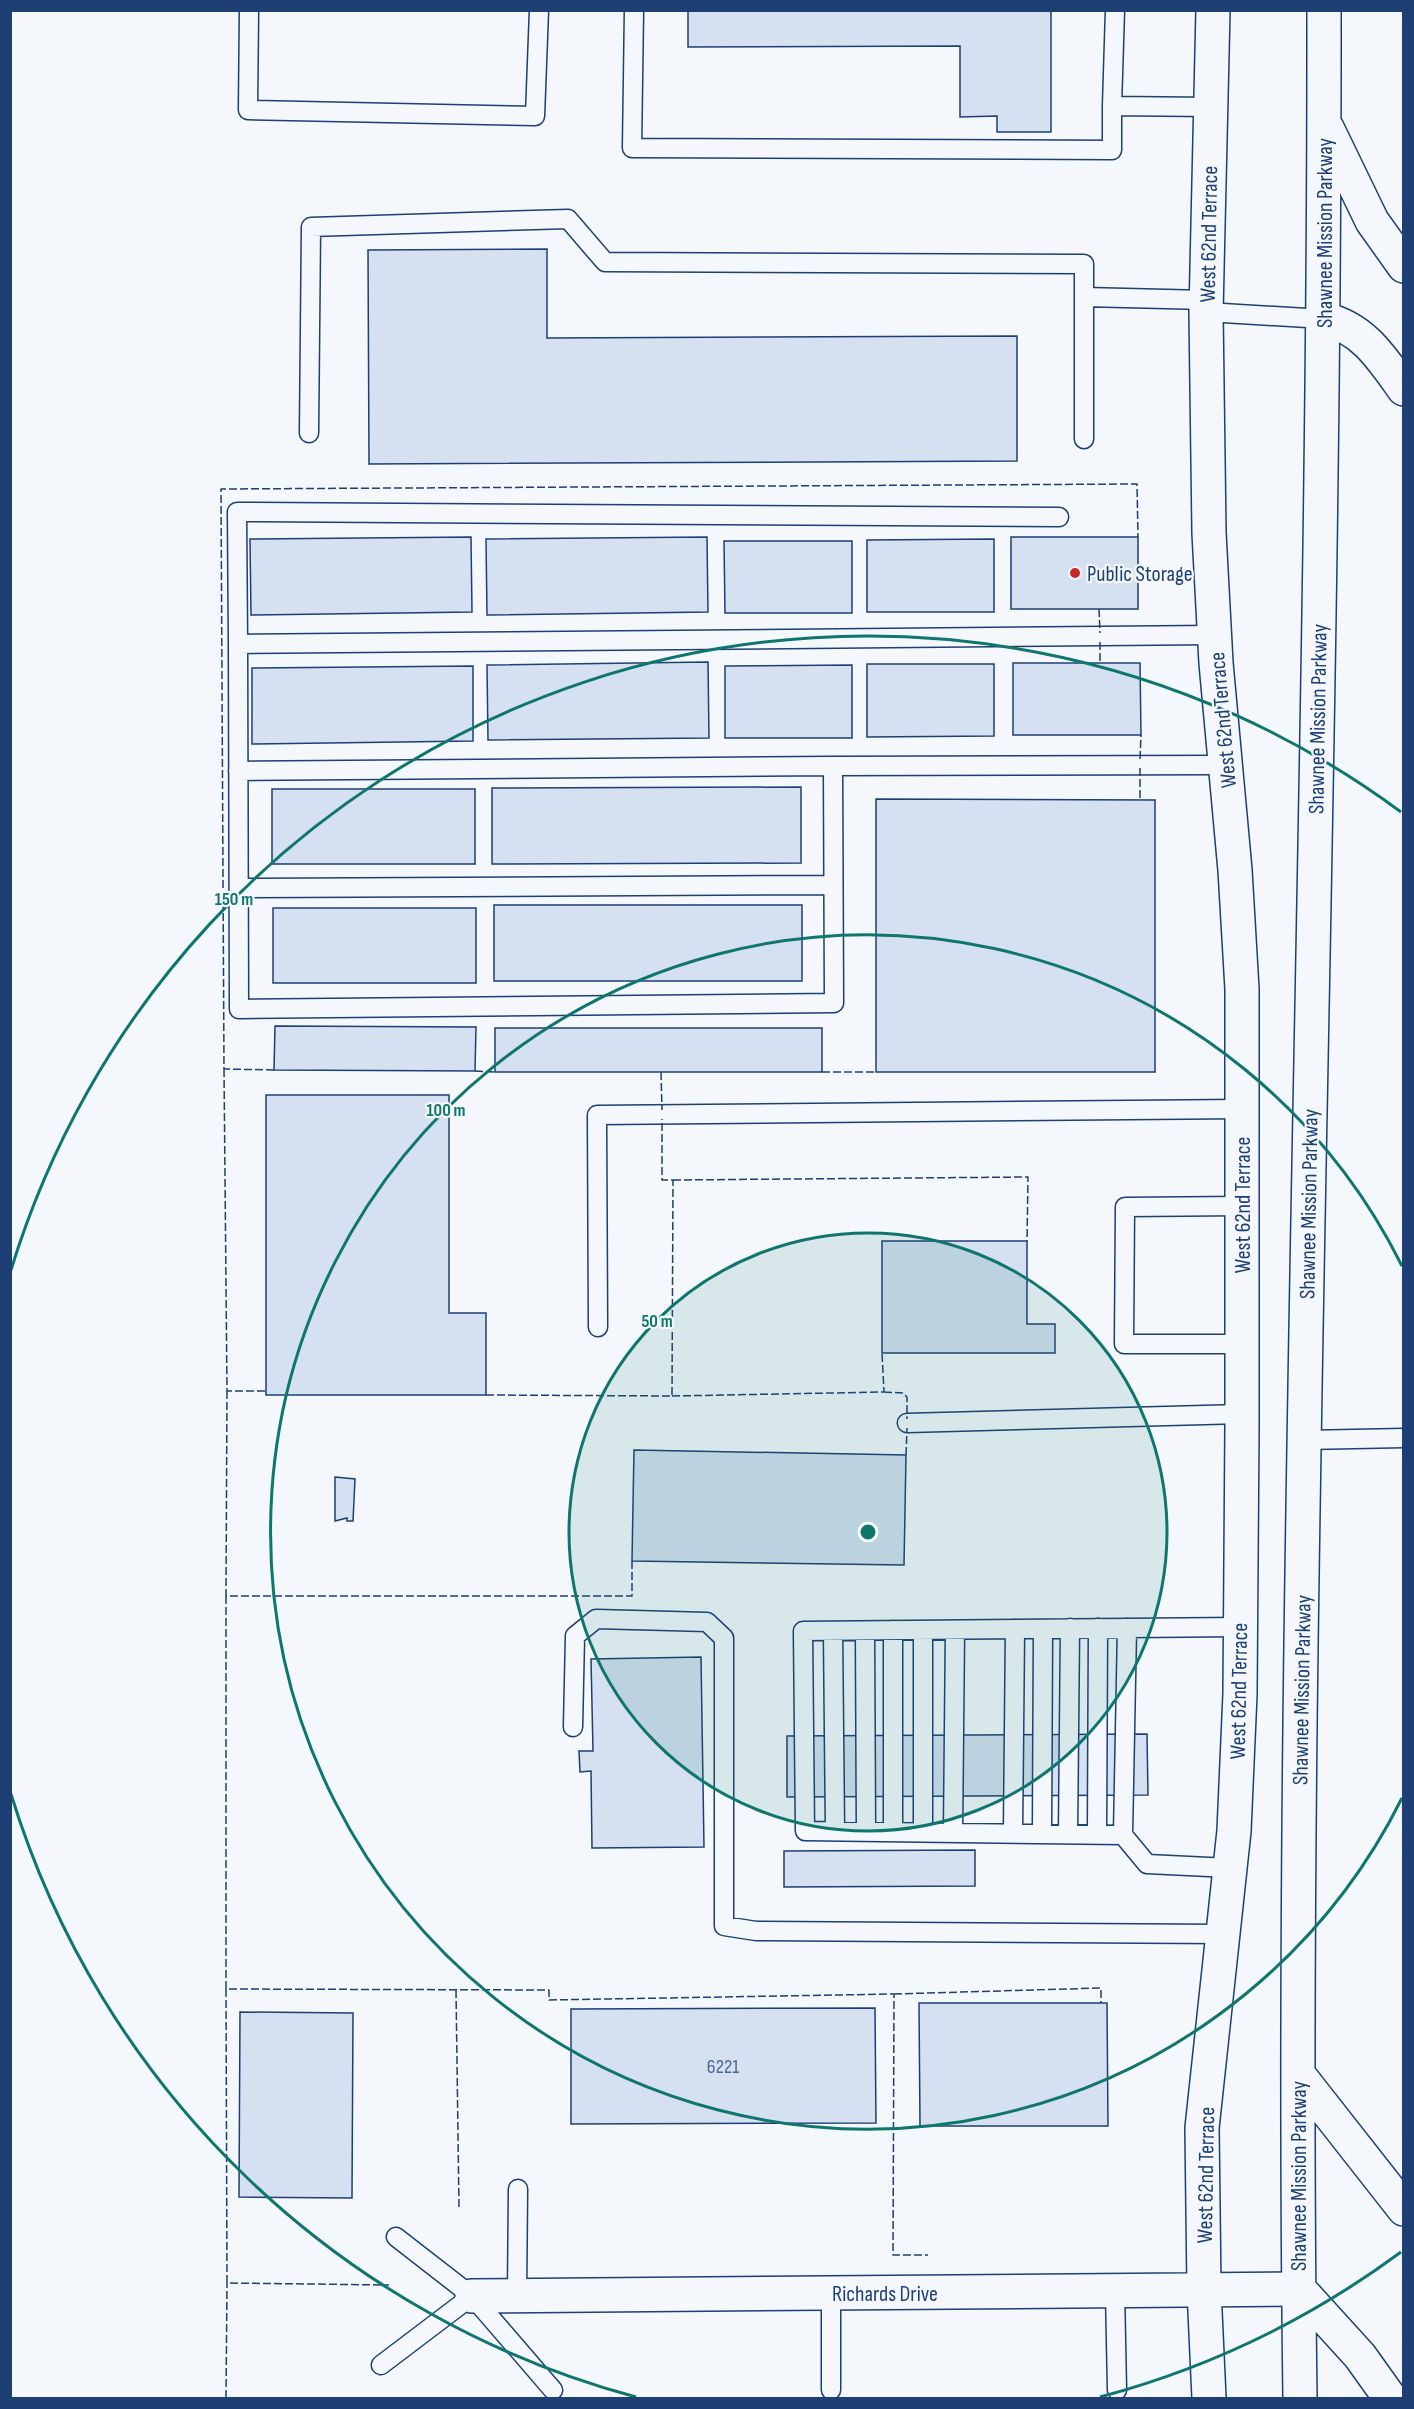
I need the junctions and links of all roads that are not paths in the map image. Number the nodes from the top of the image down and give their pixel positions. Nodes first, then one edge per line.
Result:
1 (249, 10) edge
2 (539, 10) edge
3 (634, 10) edge
4 (1115, 10) edge
5 (1213, 10) edge
6 (1324, 10) edge
7 (1112, 106) junction
8 (1211, 107) junction
9 (1324, 121) junction
10 (1404, 266) edge
11 (1084, 297) junction
12 (1207, 306) junction
13 (1324, 319) junction
14 (1404, 389) edge
15 (309, 433) dead end
16 (1084, 439) dead end
17 (1059, 517) dead end
18 (1214, 635) junction
19 (238, 644) junction
20 (1226, 765) junction
21 (833, 766) junction
22 (238, 771) junction
23 (833, 885) junction
24 (238, 888) junction
25 (1242, 1109) junction
26 (1242, 1206) junction
27 (598, 1327) dead end
28 (1242, 1344) junction
29 (1242, 1414) junction
30 (907, 1424) dead end
31 (1404, 1438) edge
32 (1304, 1440) junction
33 (1240, 1627) junction
34 (1070, 1628) junction
35 (1098, 1628) junction
36 (1127, 1628) junction
37 (1015, 1629) junction
38 (1043, 1629) junction
39 (893, 1630) junction
40 (923, 1630) junction
41 (955, 1630) junction
42 (833, 1631) junction
43 (865, 1631) junction
44 (573, 1726) dead end
45 (835, 1831) junction
46 (866, 1832) junction
47 (893, 1832) junction
48 (923, 1832) junction
49 (953, 1833) junction
50 (1013, 1833) junction
51 (1042, 1834) junction
52 (1068, 1834) junction
53 (1097, 1834) junction
54 (1123, 1835) junction
55 (1230, 1868) junction
56 (1223, 1934) junction
57 (1298, 2074) junction
58 (518, 2189) dead end
59 (1404, 2209) edge
60 (396, 2237) dead end
61 (1299, 2289) junction
62 (1204, 2290) junction
63 (1115, 2291) junction
64 (831, 2293) junction
65 (472, 2296) junction
66 (517, 2296) junction
67 (381, 2365) dead end
68 (553, 2390) dead end
69 (831, 2390) dead end
70 (1117, 2390) dead end
71 (1209, 2398) edge
72 (1300, 2398) edge
73 (1390, 2398) edge

1 - 2 lane
3 - 7 lane
4 - 7 lane
5 - 8 main road, West 62nd Terrace
6 - 9 main road, Shawnee Mission Parkway
7 - 8 lane
8 - 12 main road, West 62nd Terrace
9 - 10 main road
9 - 13 main road, Shawnee Mission Parkway
11 - 12 lane
11 - 15 lane
11 - 16 lane
12 - 13 lane
12 - 18 main road, West 62nd Terrace
13 - 14 main road
13 - 32 main road, Shawnee Mission Parkway
17 - 19 lane
18 - 19 lane
18 - 20 main road, West 62nd Terrace
19 - 22 lane
20 - 21 lane
20 - 25 main road, West 62nd Terrace
21 - 22 lane
21 - 23 lane
22 - 24 lane
23 - 24 lane
23 - 24 lane
25 - 26 main road, West 62nd Terrace
25 - 27 lane
26 - 28 main road, West 62nd Terrace
26 - 28 lane
28 - 29 main road, West 62nd Terrace
29 - 30 lane
29 - 33 main road, West 62nd Terrace
31 - 32 lane
32 - 57 main road, Shawnee Mission Parkway
33 - 36 lane
33 - 55 main road, West 62nd Terrace
34 - 35 lane
34 - 38 lane
34 - 52 lane
35 - 36 lane
35 - 53 lane
36 - 54 lane
37 - 38 lane
37 - 41 lane
37 - 50 lane
38 - 51 lane
39 - 40 lane
39 - 43 lane
39 - 47 lane
40 - 41 lane
40 - 48 lane
41 - 49 lane
42 - 43 lane
42 - 45 lane
42 - 45 lane
43 - 46 lane
44 - 56 lane
45 - 46 lane
46 - 47 lane
47 - 48 lane
48 - 49 lane
49 - 50 lane
50 - 51 lane
51 - 52 lane
52 - 53 lane
53 - 54 lane
54 - 55 lane
55 - 56 main road, West 62nd Terrace
56 - 62 main road, West 62nd Terrace
57 - 59 main road
57 - 61 main road, Shawnee Mission Parkway
58 - 66 lane
60 - 65 lane
61 - 62 main road, Richards Drive
61 - 72 main road, Shawnee Mission Parkway
61 - 73 main road
62 - 63 main road, Richards Drive
62 - 71 main road, West 62nd Terrace
63 - 64 main road, Richards Drive
63 - 70 lane
64 - 66 main road, Richards Drive
64 - 69 lane
65 - 66 main road, Richards Drive
65 - 67 lane
65 - 68 lane

